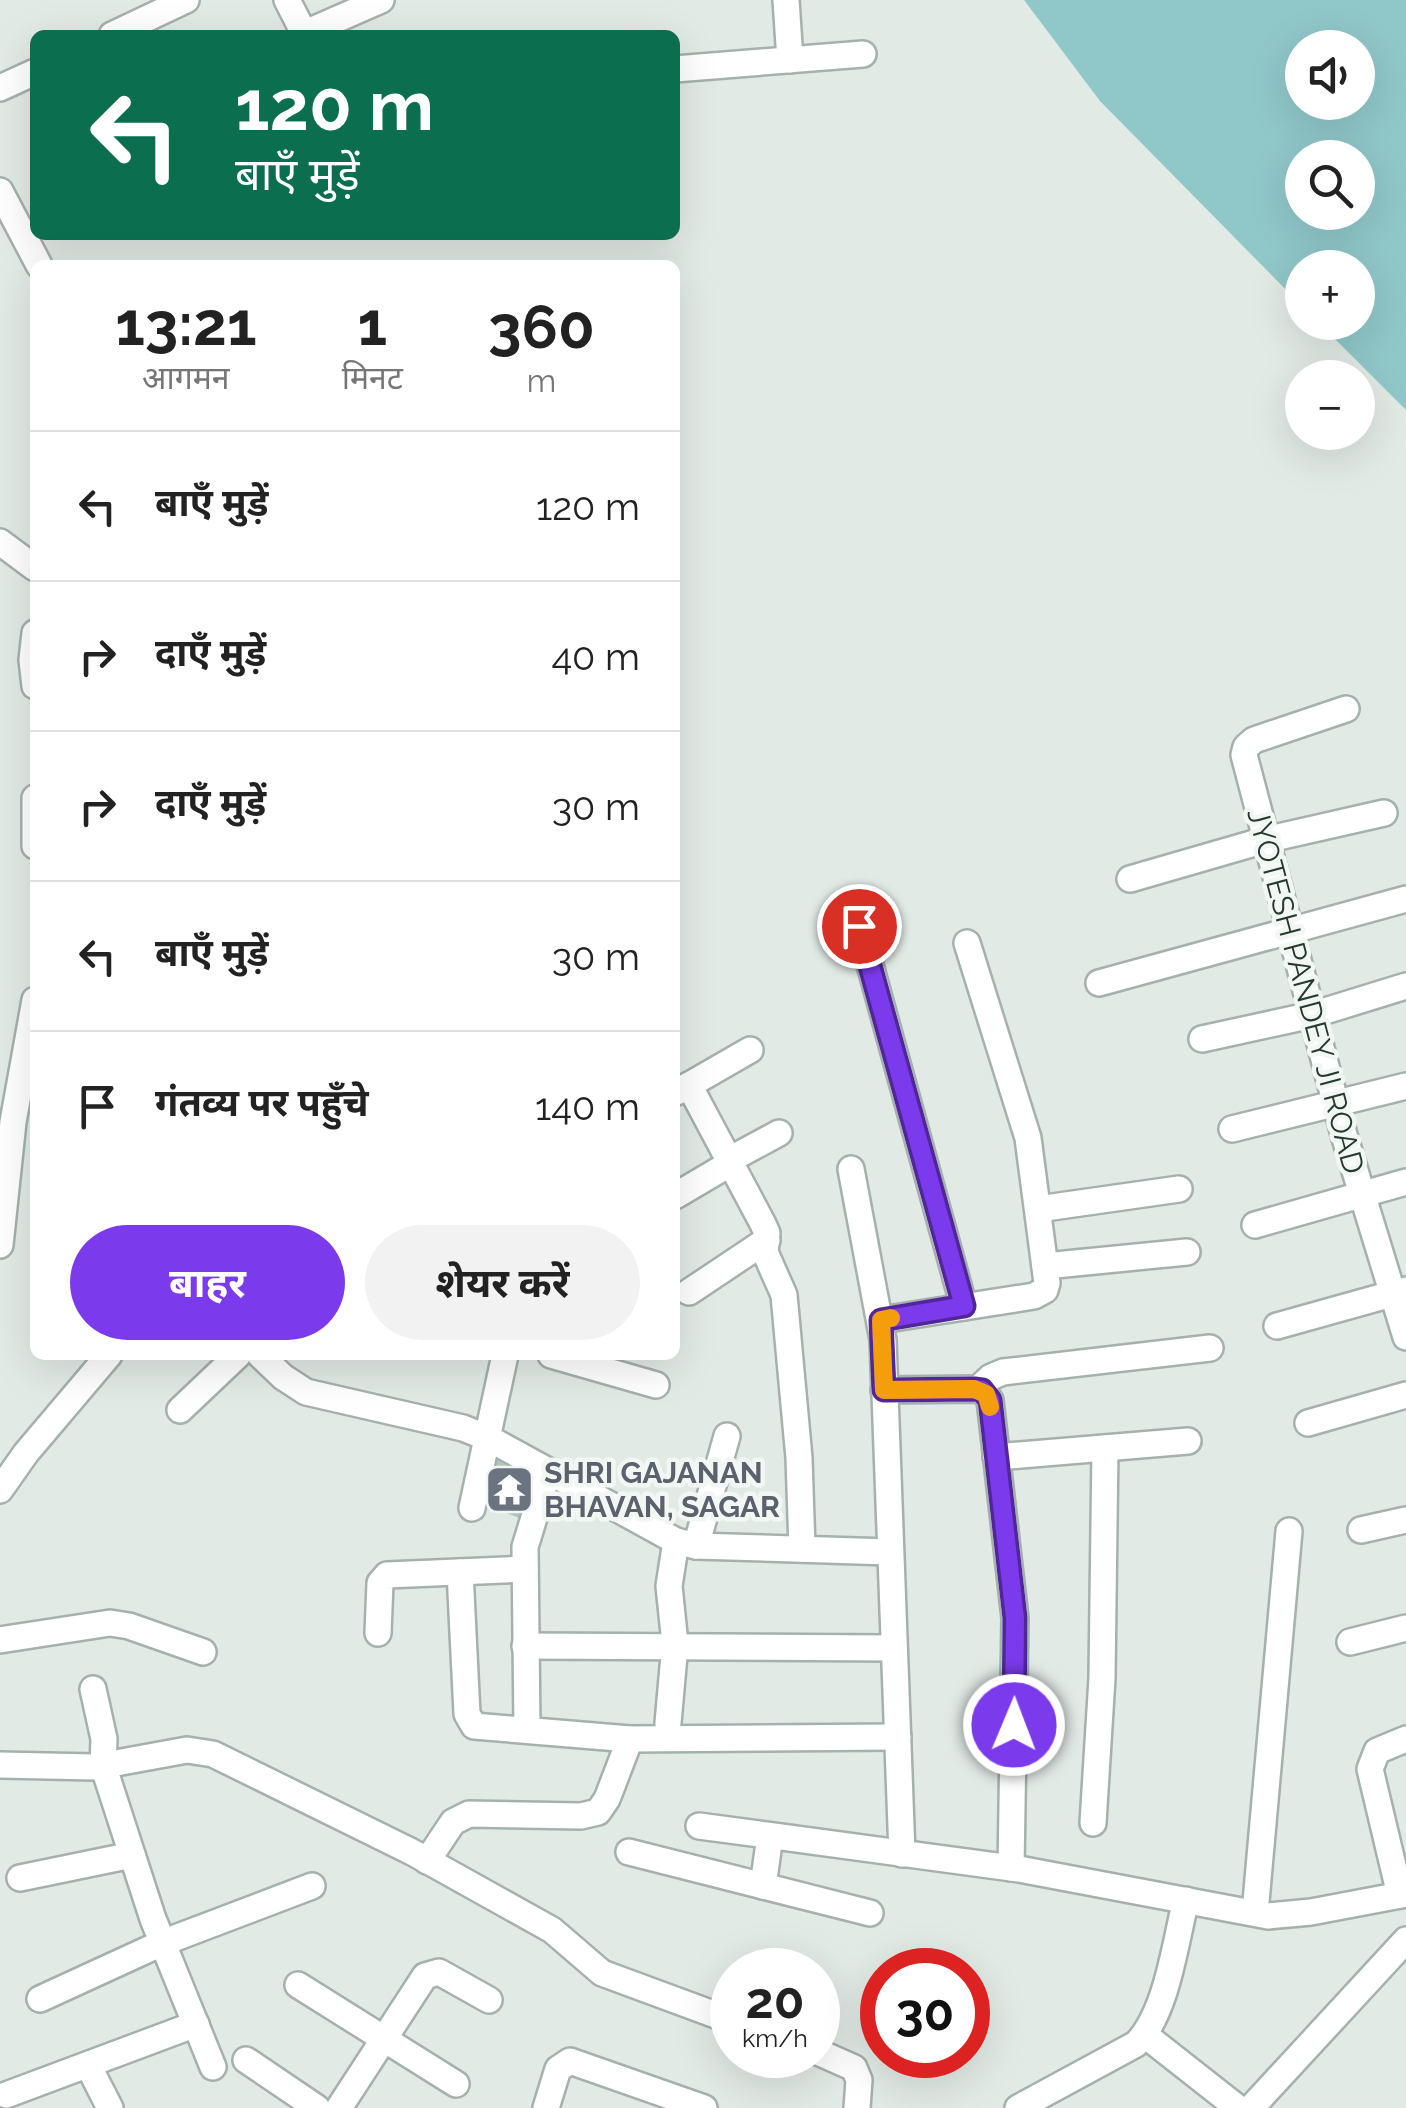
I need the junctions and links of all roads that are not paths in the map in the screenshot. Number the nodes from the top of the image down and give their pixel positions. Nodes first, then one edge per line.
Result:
1 (186, 0) edge
2 (287, 0) edge
3 (381, 0) edge
4 (786, 0) edge
5 (123, 30) edge
6 (301, 30) edge
7 (312, 30) edge
8 (863, 54) dead end
9 (790, 60) junction
10 (680, 69) edge
11 (30, 74) edge
12 (0, 88) edge
13 (0, 191) edge
14 (8, 221) edge
15 (35, 260) edge
16 (0, 542) edge
17 (30, 564) edge
18 (1346, 709) dead end
19 (1384, 813) dead end
20 (1265, 840) junction
21 (1130, 879) dead end
22 (1406, 899) edge
23 (859, 926) dead end
24 (1290, 932) junction
25 (967, 942) dead end
26 (1099, 984) dead end
27 (1406, 986) edge
28 (1312, 1015) junction
29 (1202, 1040) dead end
30 (750, 1050) dead end
31 (30, 1054) edge
32 (1406, 1086) edge
33 (682, 1089) edge
34 (26, 1098) edge
35 (1336, 1103) junction
36 (1232, 1129) dead end
37 (779, 1132) dead end
38 (10, 1155) junction
39 (30, 1162) edge
40 (730, 1162) junction
41 (850, 1169) dead end
42 (1406, 1182) edge
43 (1179, 1189) dead end
44 (680, 1193) edge
45 (1362, 1194) junction
46 (1038, 1208) junction
47 (1254, 1225) dead end
48 (767, 1240) junction
49 (0, 1245) edge
50 (1187, 1252) dead end
51 (1045, 1266) junction
52 (690, 1292) dead end
53 (1399, 1292) edge
54 (964, 1306) junction
55 (881, 1320) junction
56 (1277, 1326) dead end
57 (1406, 1337) edge
58 (1210, 1348) dead end
59 (104, 1360) edge
60 (233, 1360) edge
61 (265, 1360) edge
62 (504, 1360) edge
63 (569, 1360) edge
64 (656, 1385) dead end
65 (884, 1390) junction
66 (978, 1390) junction
67 (1406, 1396) edge
68 (180, 1410) dead end
69 (1308, 1423) dead end
70 (727, 1436) dead end
71 (488, 1438) junction
72 (1188, 1440) dead end
73 (1105, 1448) junction
74 (10, 1457) edge
75 (996, 1457) junction
76 (548, 1472) junction
77 (0, 1490) edge
78 (472, 1508) dead end
79 (1406, 1520) edge
80 (1290, 1530) dead end
81 (1361, 1530) dead end
82 (678, 1540) junction
83 (802, 1549) junction
84 (890, 1552) junction
85 (524, 1570) junction
86 (460, 1572) junction
87 (1406, 1628) edge
88 (378, 1633) dead end
89 (0, 1640) edge
90 (1350, 1642) dead end
91 (525, 1646) junction
92 (666, 1647) junction
93 (894, 1648) junction
94 (203, 1652) dead end
95 (94, 1690) dead end
96 (527, 1728) junction
97 (653, 1734) junction
98 (898, 1737) junction
99 (1406, 1739) edge
100 (0, 1765) edge
101 (103, 1766) junction
102 (1093, 1823) dead end
103 (700, 1826) dead end
104 (770, 1836) junction
105 (628, 1852) dead end
106 (902, 1854) junction
107 (132, 1856) junction
108 (427, 1860) junction
109 (1011, 1868) junction
110 (20, 1878) dead end
111 (312, 1886) dead end
112 (763, 1886) junction
113 (1403, 1894) edge
114 (1186, 1900) junction
115 (870, 1913) dead end
116 (1256, 1913) junction
117 (1406, 1940) edge
118 (162, 1943) junction
119 (298, 1985) dead end
120 (40, 2000) dead end
121 (489, 2000) dead end
122 (710, 2014) edge
123 (196, 2024) junction
124 (1145, 2035) junction
125 (384, 2038) junction
126 (246, 2060) dead end
127 (840, 2062) edge
128 (88, 2065) junction
129 (213, 2067) dead end
130 (456, 2084) dead end
131 (6, 2095) dead end
132 (110, 2108) edge
133 (317, 2108) edge
134 (339, 2108) edge
135 (546, 2108) edge
136 (704, 2108) edge
137 (857, 2108) edge
138 (1018, 2108) edge
139 (1238, 2108) edge
140 (1250, 2108) edge

1 - 5 street
2 - 6 street
3 - 7 street
4 - 9 street
8 - 9 street
9 - 10 street
11 - 12 street
13 - 14 street
14 - 15 street
16 - 17 street
18 - 20 street, JYOTESH PANDEY JI ROAD
19 - 20 street
20 - 21 street
20 - 24 street, JYOTESH PANDEY JI ROAD
22 - 24 street
23 - 54 street
24 - 26 street
24 - 28 street, JYOTESH PANDEY JI ROAD
25 - 46 street
27 - 28 street
28 - 29 street
28 - 35 street, JYOTESH PANDEY JI ROAD
30 - 33 street
31 - 34 street
32 - 35 street
33 - 40 street
34 - 38 street
35 - 36 street
35 - 45 street, JYOTESH PANDEY JI ROAD
37 - 40 street
38 - 39 street
38 - 49 street
40 - 44 street
40 - 48 street
41 - 55 street
42 - 45 street
43 - 46 street
45 - 47 street
45 - 53 street, JYOTESH PANDEY JI ROAD
46 - 51 street
48 - 52 street
48 - 83 street
50 - 51 street
51 - 54 street
53 - 56 street
53 - 57 street, JYOTESH PANDEY JI ROAD
54 - 55 street
55 - 65 street
58 - 66 street
59 - 74 street
60 - 68 street
61 - 71 street
62 - 71 street
63 - 64 street
65 - 66 street
65 - 84 street
66 - 75 street
67 - 69 street
70 - 82 street
71 - 76 street
71 - 78 street
72 - 73 street
73 - 75 street
73 - 102 street
74 - 77 street
75 - 109 street
76 - 82 street
76 - 85 street
79 - 81 street
80 - 116 street
82 - 83 street
82 - 92 street
83 - 84 street
84 - 93 street
85 - 86 street
85 - 91 street
86 - 88 street
86 - 96 street
87 - 90 street
89 - 94 street
91 - 92 street
91 - 96 street
92 - 93 street
92 - 97 street
93 - 98 street
95 - 101 street
96 - 97 street
97 - 98 street
97 - 108 street
98 - 106 street
99 - 113 street
100 - 101 street
101 - 107 street
101 - 108 street
103 - 104 street
104 - 106 street
104 - 112 street
105 - 112 street
106 - 109 street
107 - 110 street
107 - 118 street
108 - 122 street
109 - 114 street
111 - 118 street
112 - 115 street
113 - 116 street
114 - 116 street
114 - 124 street
117 - 140 street
118 - 120 street
118 - 123 street
119 - 125 street
121 - 125 street
123 - 128 street
123 - 129 street
124 - 138 street
124 - 139 street
125 - 130 street
125 - 134 street
126 - 133 street
127 - 137 street
128 - 131 street
128 - 132 street
135 - 136 street

